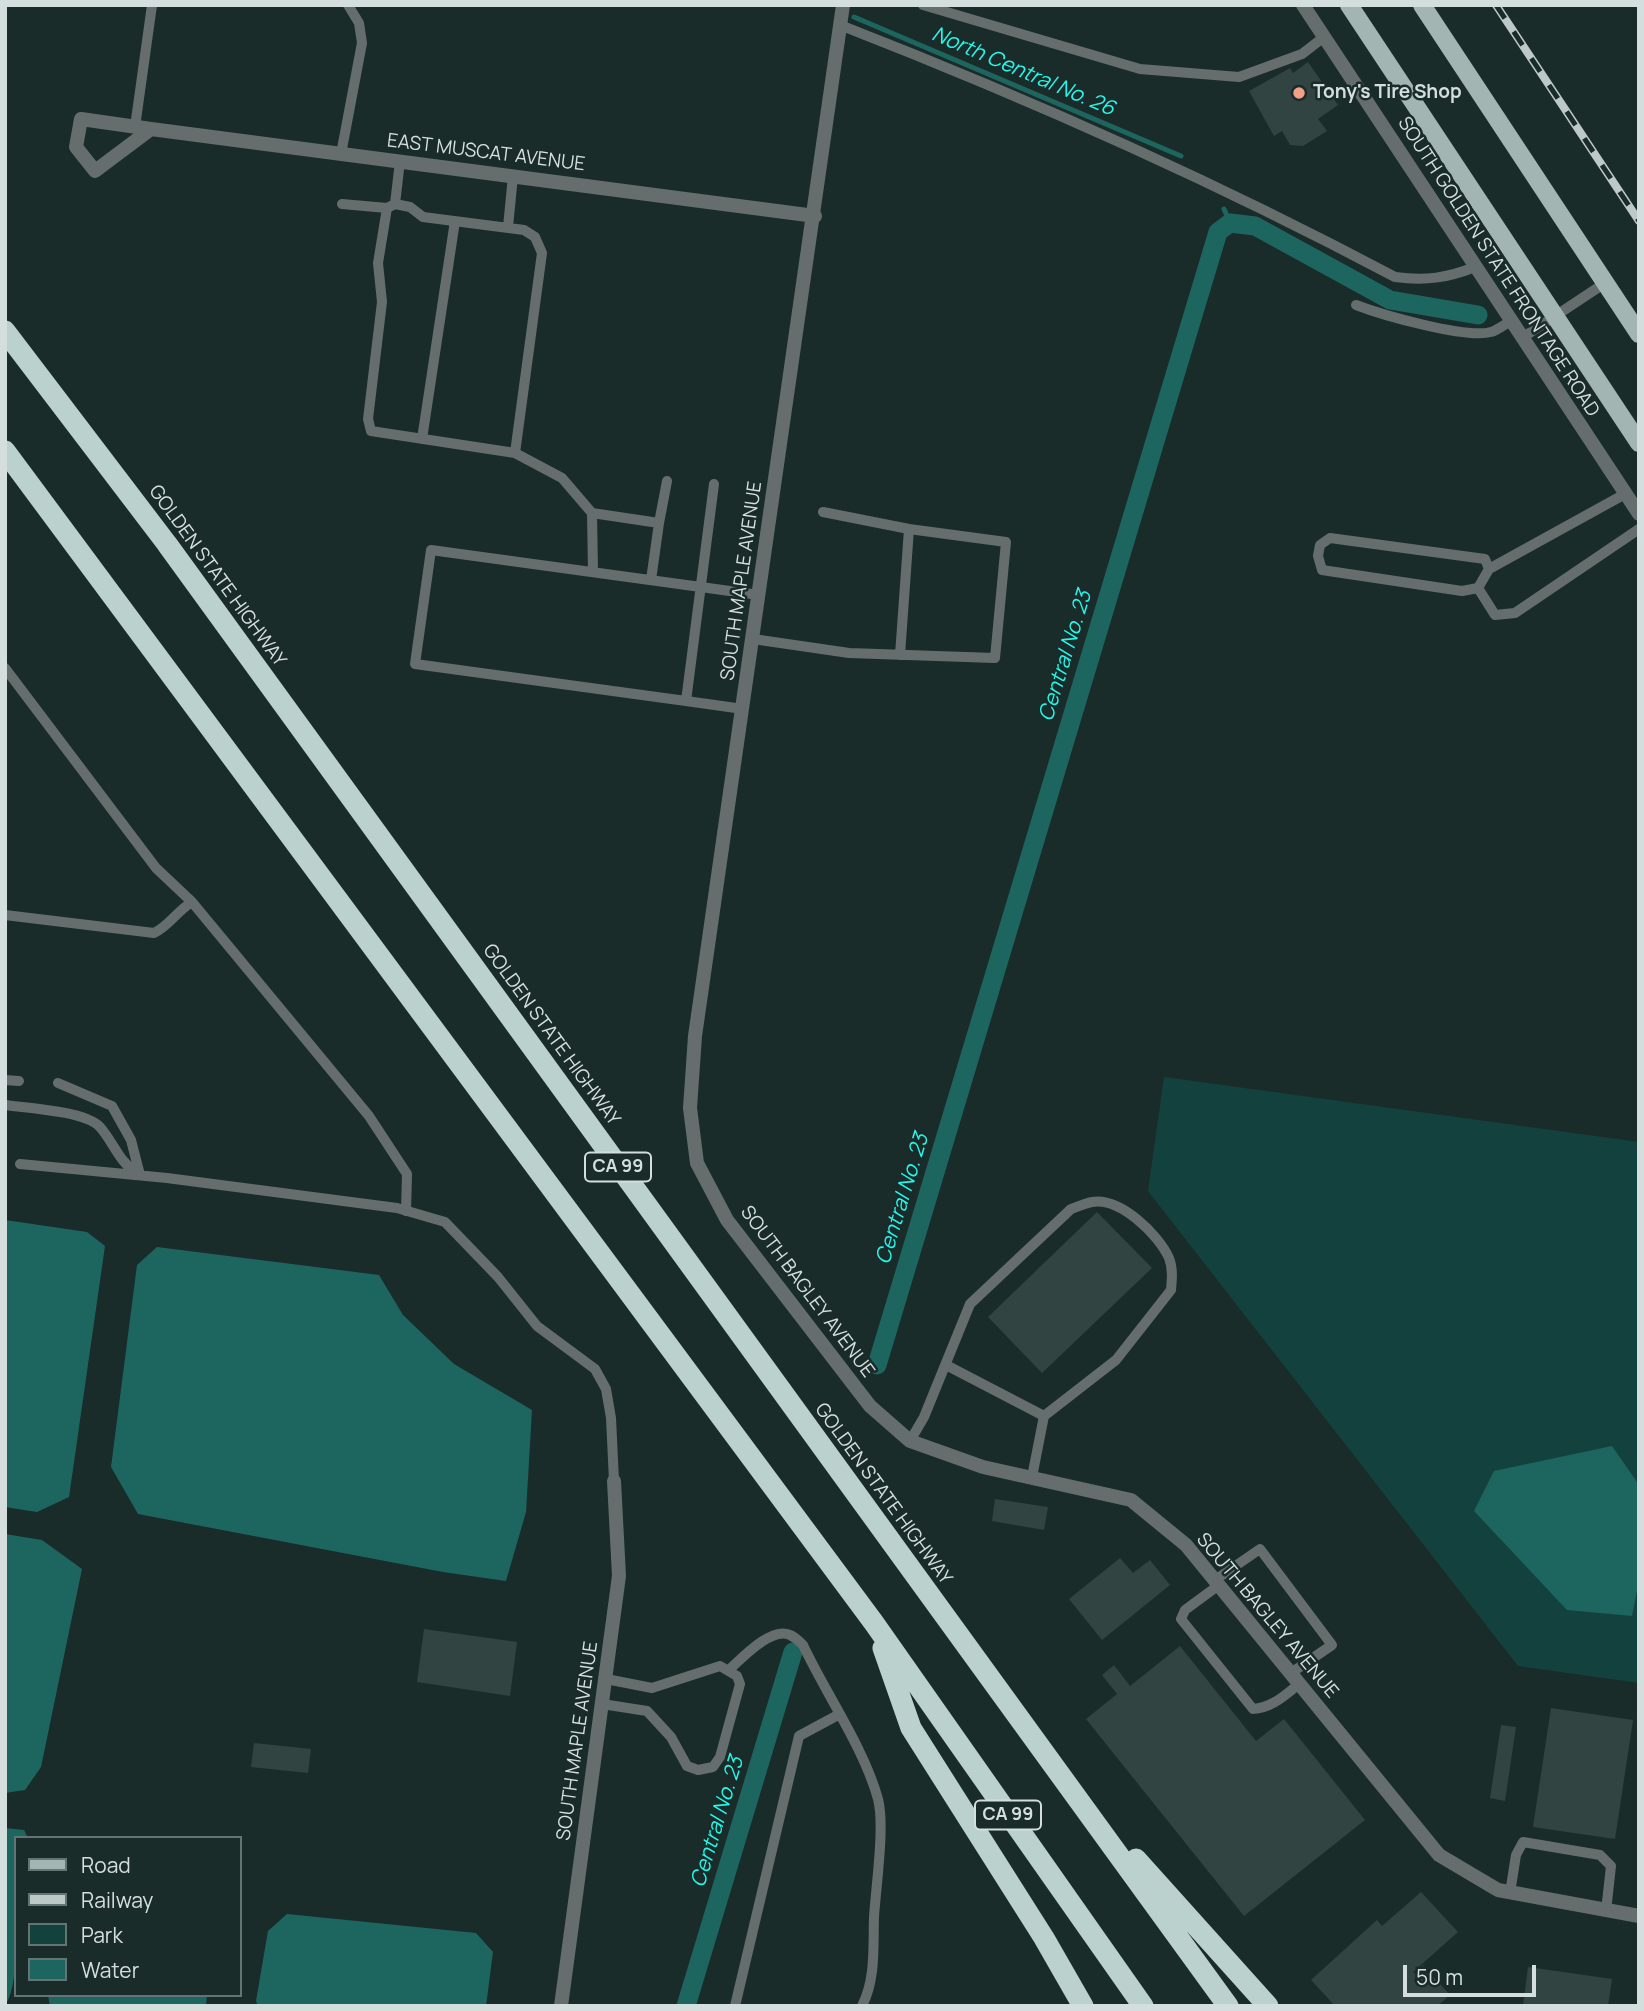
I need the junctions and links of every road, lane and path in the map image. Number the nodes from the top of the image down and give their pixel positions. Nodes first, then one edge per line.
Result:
1 (152, 5) edge
2 (348, 5) edge
3 (843, 5) edge
4 (923, 5) edge
5 (1303, 5) edge
6 (1349, 5) edge
7 (1422, 5) edge
8 (840, 25) junction
9 (1324, 37) junction
10 (135, 127) junction
11 (151, 129) junction
12 (341, 154) junction
13 (400, 161) junction
14 (513, 176) junction
15 (342, 205) dead end
16 (391, 206) junction
17 (815, 216) junction
18 (455, 221) junction
19 (508, 228) junction
20 (1475, 267) junction
21 (1605, 283) junction
22 (1356, 305) dead end
23 (1555, 317) junction
24 (1511, 321) junction
25 (5, 331) edge
26 (1639, 334) edge
27 (1522, 338) junction
28 (422, 439) junction
29 (1639, 443) edge
30 (5, 450) edge
31 (514, 453) junction
32 (667, 481) dead end
33 (714, 484) dead end
34 (1625, 494) junction
35 (823, 512) dead end
36 (592, 513) junction
37 (1639, 514) edge
38 (659, 523) junction
39 (909, 529) junction
40 (1639, 529) edge
41 (1489, 569) junction
42 (593, 572) junction
43 (652, 580) junction
44 (701, 586) junction
45 (1478, 588) junction
46 (760, 595) junction
47 (753, 639) junction
48 (900, 655) junction
49 (5, 668) edge
50 (686, 701) junction
51 (743, 709) junction
52 (192, 902) junction
53 (5, 915) edge
54 (5, 1080) edge
55 (19, 1081) dead end
56 (58, 1083) dead end
57 (5, 1105) edge
58 (697, 1163) joint
59 (20, 1164) dead end
60 (140, 1175) junction
61 (406, 1211) junction
62 (946, 1365) junction
63 (1044, 1416) junction
64 (910, 1441) junction
65 (1032, 1477) junction
66 (614, 1481) joint
67 (1217, 1583) junction
68 (874, 1623) junction
69 (730, 1669) junction
70 (606, 1679) junction
71 (1295, 1679) junction
72 (602, 1704) junction
73 (838, 1715) junction
74 (1063, 1779) junction
75 (1510, 1893) junction
76 (1606, 1911) junction
77 (1639, 1916) edge
78 (561, 2006) edge
79 (736, 2006) edge
80 (862, 2006) edge
81 (1083, 2006) edge
82 (1143, 2006) edge
83 (1228, 2006) edge
84 (1268, 2006) edge

1 - 10 lane
2 - 12 lane
3 - 8 street, SOUTH MAPLE AVENUE
4 - 9 lane
5 - 9 street, SOUTH GOLDEN STATE FRONTAGE ROAD
6 - 23 main road
7 - 21 main road
8 - 17 street, SOUTH MAPLE AVENUE
8 - 20 lane
9 - 20 street, SOUTH GOLDEN STATE FRONTAGE ROAD
10 - 11 street, EAST MUSCAT AVENUE
10 - 11 street, EAST MUSCAT AVENUE
11 - 12 street, EAST MUSCAT AVENUE
12 - 13 street, EAST MUSCAT AVENUE
13 - 14 street, EAST MUSCAT AVENUE
13 - 16 lane
14 - 17 street, EAST MUSCAT AVENUE
14 - 19 lane
15 - 16 lane
16 - 18 lane
16 - 28 lane
17 - 46 street, SOUTH MAPLE AVENUE
18 - 19 lane
18 - 28 lane
19 - 31 lane
20 - 24 street, SOUTH GOLDEN STATE FRONTAGE ROAD
21 - 23 lane
21 - 26 main road
22 - 24 lane
23 - 27 lane
23 - 29 main road
24 - 27 street, SOUTH GOLDEN STATE FRONTAGE ROAD
25 - 74 highway, GOLDEN STATE HIGHWAY / CA 99
27 - 34 street, SOUTH GOLDEN STATE FRONTAGE ROAD
28 - 31 lane
30 - 68 highway, CA 99
31 - 36 lane
32 - 38 lane
33 - 44 lane
34 - 37 street, SOUTH GOLDEN STATE FRONTAGE ROAD
34 - 41 lane
35 - 39 lane
36 - 38 lane
36 - 42 lane
38 - 43 lane
39 - 48 lane
39 - 48 lane
40 - 45 lane
41 - 45 lane
41 - 45 lane
42 - 43 lane
42 - 50 lane
43 - 44 lane
44 - 46 lane
44 - 50 lane
46 - 47 street, SOUTH MAPLE AVENUE
47 - 48 lane
47 - 51 street, SOUTH MAPLE AVENUE
49 - 52 lane
50 - 51 lane
51 - 58 street, SOUTH MAPLE AVENUE
52 - 53 lane
52 - 61 lane
54 - 55 lane
56 - 60 lane
57 - 60 lane
58 - 64 street, SOUTH BAGLEY AVENUE
59 - 60 lane
60 - 61 lane
61 - 66 lane
62 - 63 lane
62 - 63 lane
62 - 64 lane
63 - 65 lane
64 - 65 street, SOUTH BAGLEY AVENUE
65 - 67 street, SOUTH BAGLEY AVENUE
66 - 70 street, SOUTH MAPLE AVENUE
67 - 71 street, SOUTH BAGLEY AVENUE
67 - 71 lane
67 - 71 lane
68 - 81 highway
68 - 82 highway, CA 99
69 - 70 lane
69 - 72 lane
69 - 73 lane
70 - 72 street, SOUTH MAPLE AVENUE
71 - 75 street, SOUTH BAGLEY AVENUE
72 - 78 street, SOUTH MAPLE AVENUE
73 - 79 lane
73 - 80 lane
74 - 83 highway, GOLDEN STATE HIGHWAY / CA 99
74 - 84 highway
75 - 76 street, SOUTH BAGLEY AVENUE
75 - 76 lane
76 - 77 street, SOUTH BAGLEY AVENUE

